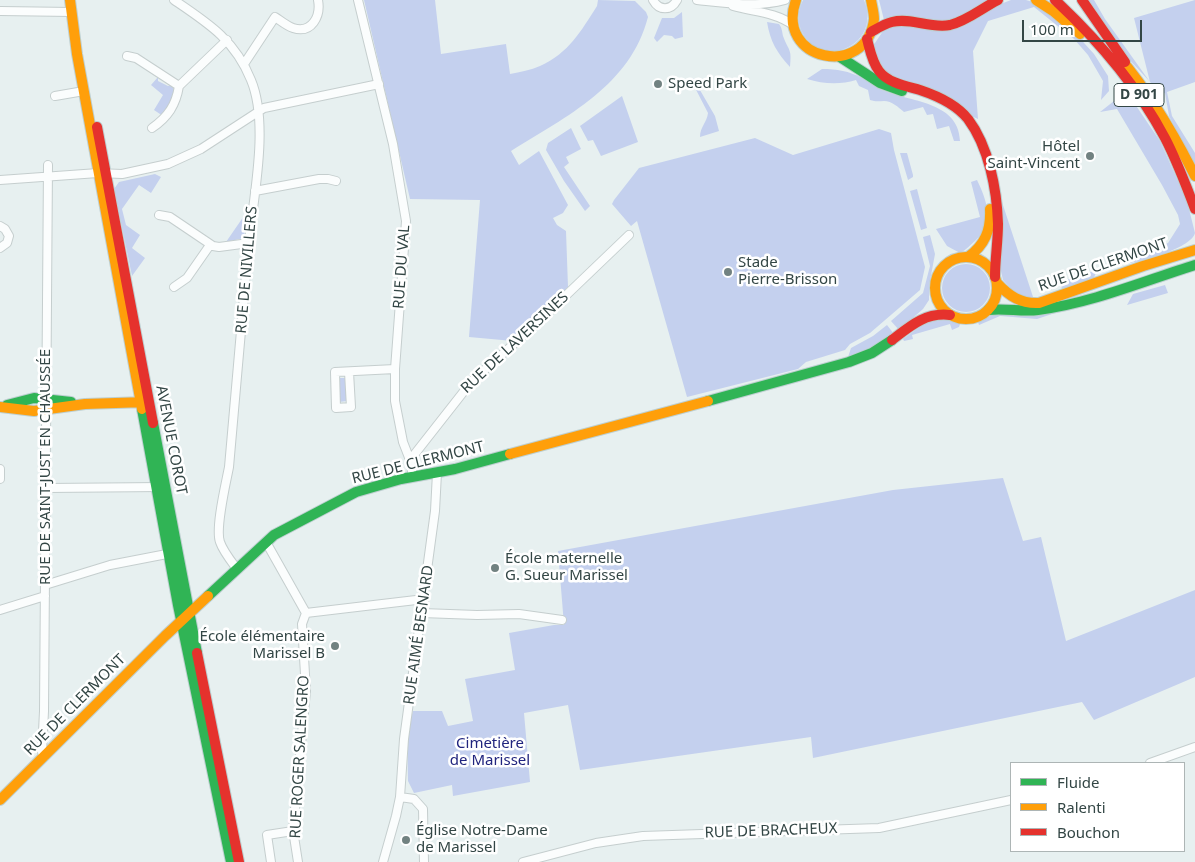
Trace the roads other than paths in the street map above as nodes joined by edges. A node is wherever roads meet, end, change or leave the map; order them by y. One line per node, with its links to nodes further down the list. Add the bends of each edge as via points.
1 (70, 0): 19 (main road, AVENUE COROT)
2 (174, 0): 24 (street, RUE DE NIVILLERS)
3 (318, 0): 27 (street, via 318,15 312,24 304,28 293,28 275,17)
4 (358, 0): 29 (street, RUE DU VAL)
5 (653, 0): 6 (street, via 664,9 672,7)
6 (677, 0)
7 (697, 0): 17 (street)
8 (785, 0): 17 (street)
9 (796, 0): 22 (main road)
10 (871, 0): 20 (main road)
11 (875, 0): 20 (main road)
12 (998, 0): 23 (main road, via 951,24 897,20 886,23)
13 (1036, 0): 35 (main road, via 1062,18 1101,56)
14 (1055, 0): 35 (main road, D 901, via 1118,66)
15 (1064, 0): 28 (main road, D 901)
16 (1082, 0): 28 (main road)
17 (724, 3): 22 (street, via 775,15)
18 (0, 11): 19 (street)
19 (72, 12): 21 (main road, AVENUE COROT)
20 (874, 13): 23 (main road)
21 (74, 24): 31 (main road, AVENUE COROT); 37 (main road, AVENUE COROT, via 82,52)
22 (793, 25): 26 (main road, via 800,40 812,52 825,57)
23 (869, 35): 26 (main road, via 853,52); 55 (main road, via 873,59 883,74 895,82 950,102 976,131 996,204)
24 (227, 40): 27 (street, RUE DE NIVILLERS); 30 (street)
25 (126, 56): 30 (street, via 136,58)
26 (840, 57): 53 (main road, via 884,86 942,105 968,128 988,190 991,215 985,241)
27 (244, 64): 33 (street, RUE DE NIVILLERS, via 255,90)
28 (1131, 70): 39 (main road, D 901, via 1163,116)
29 (379, 84): 33 (street); 61 (street, RUE DU VAL, via 393,144 406,226)
30 (179, 86): 34 (street, via 174,105)
31 (84, 91): 32 (street); 37 (main road, AVENUE COROT)
32 (55, 96)
33 (259, 111): 37 (street, via 201,149 168,164 117,175); 42 (street, RUE DE NIVILLERS)
34 (152, 128)
35 (1164, 137): 43 (main road, D 901)
36 (48, 165): 38 (street, RUE DE SAINT-JUST EN CHAUSSÉE)
37 (102, 174): 38 (street); 63 (main road, AVENUE COROT)
38 (48, 176): 40 (street); 64 (street, RUE DE SAINT-JUST EN CHAUSSÉE)
39 (1195, 176)
40 (0, 180)
41 (336, 181): 42 (street, via 319,178)
42 (255, 191): 48 (street, RUE DE NIVILLERS)
43 (1195, 209)
44 (160, 215): 49 (street, via 173,219)
45 (0, 226): 50 (street, via 9,236 7,243)
46 (629, 235): 66 (street, RUE DE LAVERSINES, via 472,381)
47 (1195, 242): 52 (main road)
48 (249, 243): 49 (street); 75 (street, RUE DE NIVILLERS, via 229,467 219,539)
49 (210, 245): 56 (street, via 186,278)
50 (0, 248)
51 (1195, 250): 52 (main road, RUE DE CLERMONT)
52 (1182, 254): 55 (main road, RUE DE CLERMONT, via 1039,303 1028,304 1016,299)
53 (968, 257): 55 (main road, via 985,263); 57 (main road, via 944,266 937,278)
54 (1195, 265): 58 (main road, RUE DE CLERMONT, via 1100,295 1041,309)
55 (996, 280): 58 (main road, via 995,300)
56 (174, 287)
57 (935, 293): 59 (main road, via 941,307); 60 (main road, RUE DE CLERMONT, via 929,310)
58 (988, 310): 59 (main road, via 970,319)
59 (950, 315): 60 (main road, RUE DE CLERMONT, via 929,316)
60 (908, 329): 68 (main road, RUE DE CLERMONT, via 873,352 848,363)
61 (394, 369): 62 (street); 66 (street, RUE DU VAL, via 395,407)
62 (349, 372): 62 (street, via 335,372 336,408 350,407)
63 (145, 402): 64 (main road); 71 (main road, AVENUE COROT)
64 (47, 404): 65 (main road, via 34,411); 72 (street, RUE DE SAINT-JUST EN CHAUSSÉE)
65 (0, 405)
66 (410, 460): 69 (street, RUE DU VAL)
67 (0, 469): 70 (street)
68 (438, 473): 69 (main road, RUE DE CLERMONT); 78 (street, RUE AIMÉ BESNARD)
69 (413, 477): 73 (main road, RUE DE CLERMONT, via 351,494 281,530)
70 (0, 479)
71 (161, 487): 72 (street); 74 (main road, AVENUE COROT)
72 (46, 488): 76 (street, RUE DE SAINT-JUST EN CHAUSSÉE)
73 (266, 542): 75 (main road, RUE DE CLERMONT); 81 (street)
74 (173, 552): 76 (street, via 110,565); 82 (main road, AVENUE COROT)
75 (237, 569): 82 (main road, RUE DE CLERMONT)
76 (45, 584): 77 (street, RUE DE SAINT-JUST EN CHAUSSÉE)
77 (45, 596): 79 (street); 85 (street, RUE DE SAINT-JUST EN CHAUSSÉE)
78 (424, 601): 80 (street, RUE AIMÉ BESNARD); 81 (street)
79 (0, 610)
80 (422, 613): 83 (street, via 519,614); 87 (street, RUE AIMÉ BESNARD)
81 (306, 614): 90 (street, RUE ROGER SALENGRO, via 302,624 306,691)
82 (185, 618): 85 (main road, RUE DE CLERMONT); 92 (main road, AVENUE COROT); 93 (main road, AVENUE COROT)
83 (562, 620)
84 (1195, 747): 86 (street)
85 (44, 757): 88 (main road, RUE DE CLERMONT)
86 (1153, 762)
87 (400, 797): 96 (street, RUE AIMÉ BESNARD); 97 (street, via 419,803 424,812)
88 (0, 800)
89 (1010, 800): 91 (street, RUE DE BRACHEUX, via 879,828 651,835 596,843)
90 (293, 831): 94 (street, via 267,835); 95 (street, RUE ROGER SALENGRO)
91 (527, 861)
92 (231, 862)
93 (239, 862)
94 (271, 862)
95 (298, 862)
96 (383, 862)
97 (424, 862)

